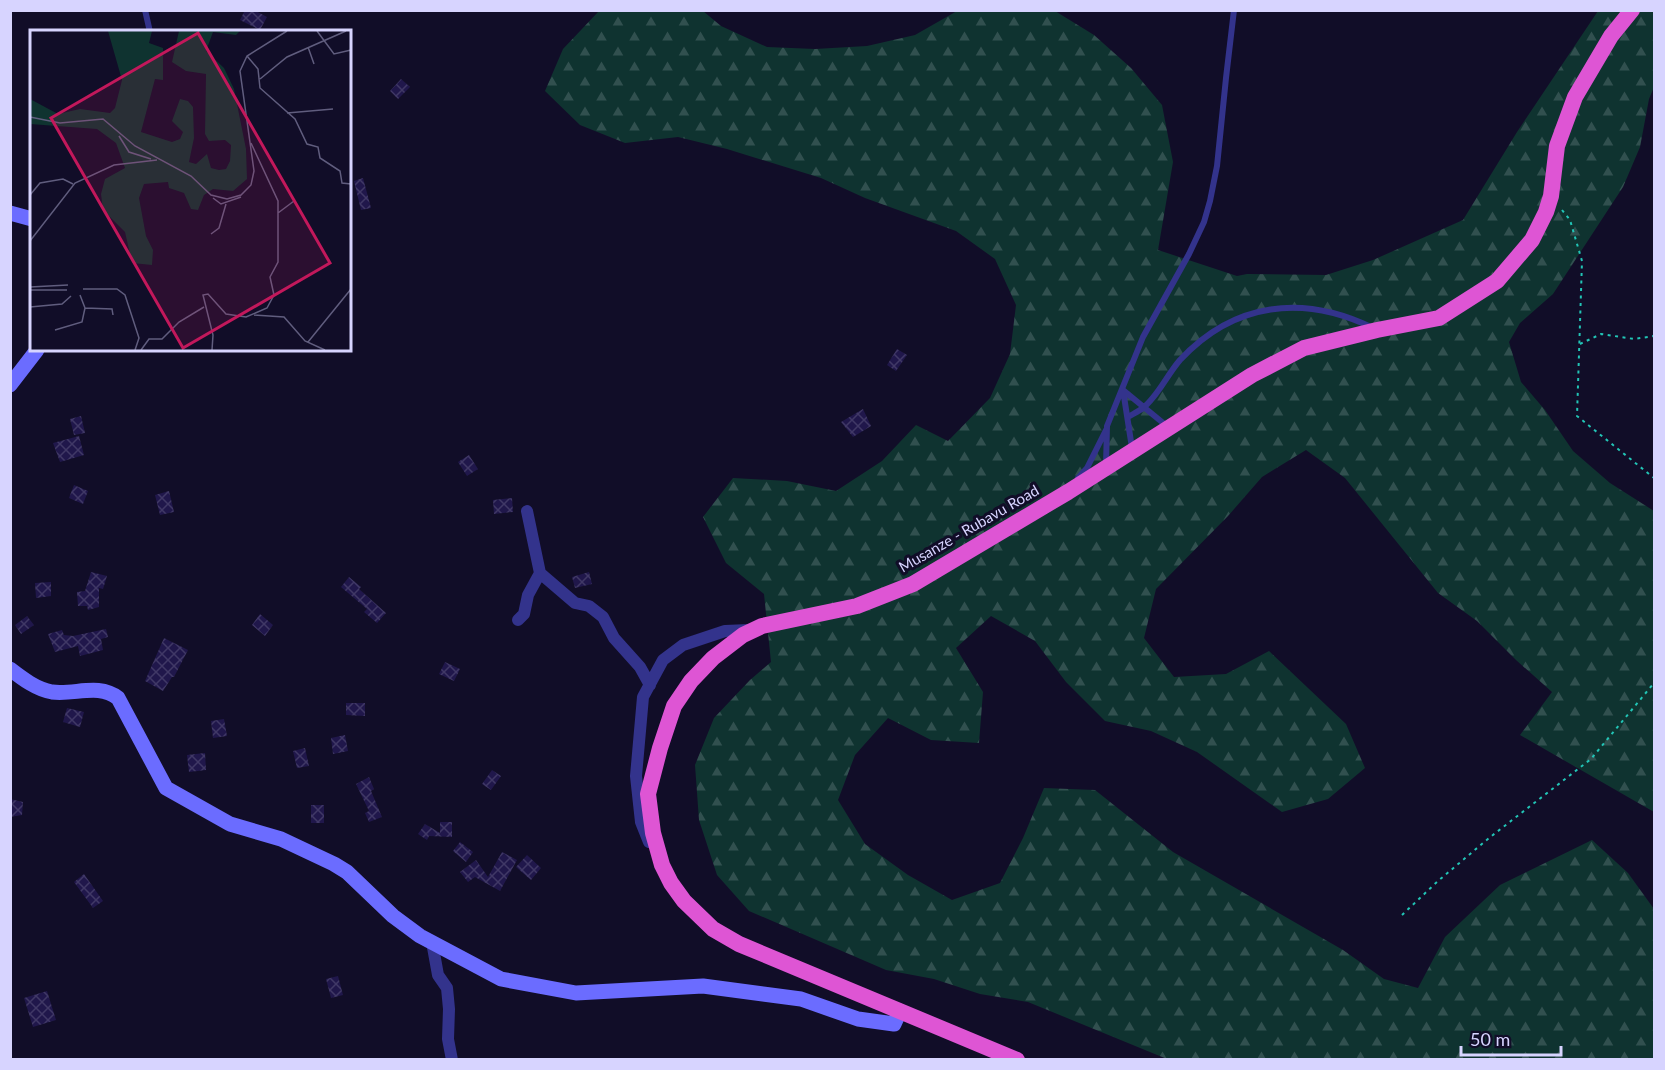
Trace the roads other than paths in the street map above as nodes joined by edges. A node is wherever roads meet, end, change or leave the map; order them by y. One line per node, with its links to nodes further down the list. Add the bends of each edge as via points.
1 (145, 10): 4 (lane)
2 (1234, 10): 10 (lane, via 1217,166 1204,222 1143,337)
3 (1632, 10): 7 (highway, Musanze - Rubavu Road, via 1611,36 1575,97 1557,146 1551,196 1532,240 1497,281 1438,318)
4 (150, 30)
5 (10, 213): 6 (main road)
6 (30, 218)
7 (1377, 330): 11 (lane, via 1323,310 1263,309 1236,319 1206,338 1180,360); 14 (highway, Musanze - Rubavu Road, via 1304,348 1251,375)
8 (35, 351): 9 (main road)
9 (10, 385)
10 (1122, 389): 11 (lane); 12 (lane); 13 (lane)
11 (1145, 407): 12 (lane); 14 (lane)
12 (1128, 417): 15 (lane)
13 (1107, 426): 16 (lane); 17 (lane, via 1087,468)
14 (1168, 427): 15 (highway, Musanze - Rubavu Road)
15 (1132, 450): 16 (highway, Musanze - Rubavu Road)
16 (1105, 468): 17 (highway, Musanze - Rubavu Road)
17 (1068, 492): 21 (highway, Musanze - Rubavu Road, via 913,584 856,606)
18 (527, 511): 19 (street)
19 (540, 573): 20 (street); 23 (street, via 575,603 589,606 603,617)
20 (518, 620)
21 (753, 630): 23 (street, via 725,631 683,645 663,660); 24 (highway, Musanze - Rubavu Road, via 713,658 691,681 674,706 666,728 648,794 652,833)
22 (10, 669): 25 (main road, via 39,688 54,692 112,693 166,788 230,824 281,839 334,864 404,925)
23 (650, 685): 24 (street, via 644,697 636,776 641,822)
24 (671, 883): 26 (highway, Musanze - Rubavu Road, via 713,929 739,944)
25 (432, 942): 26 (main road, via 501,978 576,993 703,986 801,999 858,1019 894,1024); 27 (street, via 438,975 447,988)
26 (900, 1011): 28 (highway, Musanze - Rubavu Road)
27 (452, 1059)
28 (1017, 1059)

